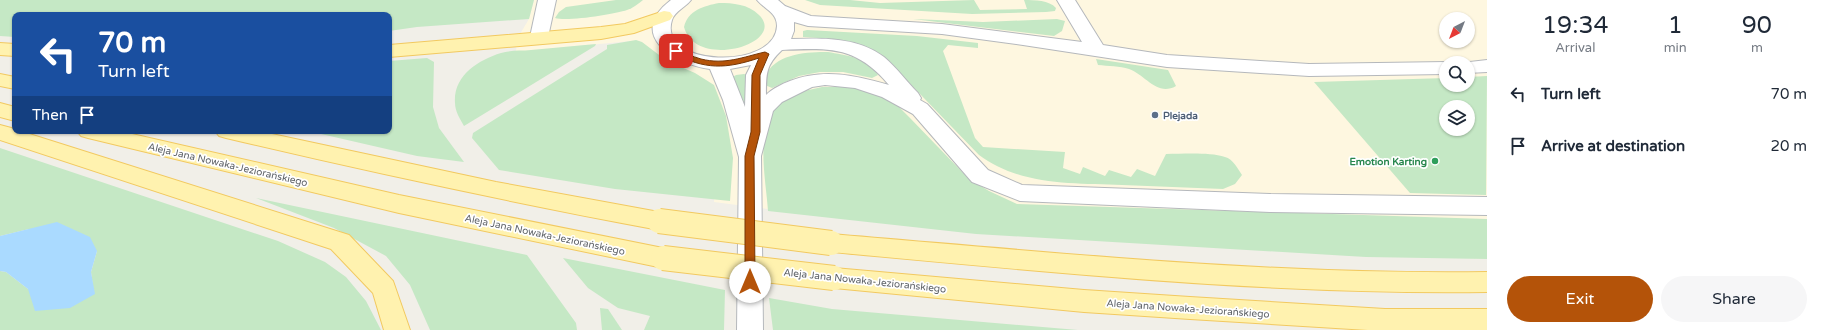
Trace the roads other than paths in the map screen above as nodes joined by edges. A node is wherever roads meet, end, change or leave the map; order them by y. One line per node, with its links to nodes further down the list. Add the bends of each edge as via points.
1 (547, 0): 6 (street)
2 (682, 0): 5 (street)
3 (1066, 0): 10 (street)
4 (773, 5): 9 (street, via 785,18 786,27 784,36); 10 (street, via 808,21 942,29)
5 (664, 16): 6 (main road, via 628,29); 12 (street, via 661,25 667,43 688,58)
6 (538, 37): 11 (main road)
7 (0, 49): 8 (main road)
8 (12, 50)
9 (771, 50): 12 (street, via 735,63); 18 (street, via 818,45 857,51 871,57 885,69); 22 (street, via 756,75)
10 (1096, 50): 15 (street, via 1167,61 1309,70)
11 (392, 52)
12 (718, 64): 25 (street, via 733,100)
13 (1487, 66): 14 (street)
14 (1475, 67)
15 (1439, 68)
16 (0, 80): 17 (main road)
17 (12, 82)
18 (920, 108): 22 (street, via 889,92 863,83 814,81 791,88 775,97 764,108); 26 (street, via 980,176 1020,193 1270,203)
19 (0, 110): 20 (main road)
20 (12, 113)
21 (0, 132): 29 (main road, via 340,242 384,288)
22 (756, 132): 25 (street)
23 (101, 134): 28 (main road, Aleja Jana Nowaka-Jeziorańskiego, bridge, via 400,204 663,258 834,278 1084,301 1385,320)
24 (239, 134): 27 (main road, bridge, via 547,202 659,221 831,243 1173,273 1416,283)
25 (750, 156): 30 (street)
26 (1487, 206)
27 (1487, 282)
28 (1487, 320)
29 (397, 330)
30 (750, 330)

